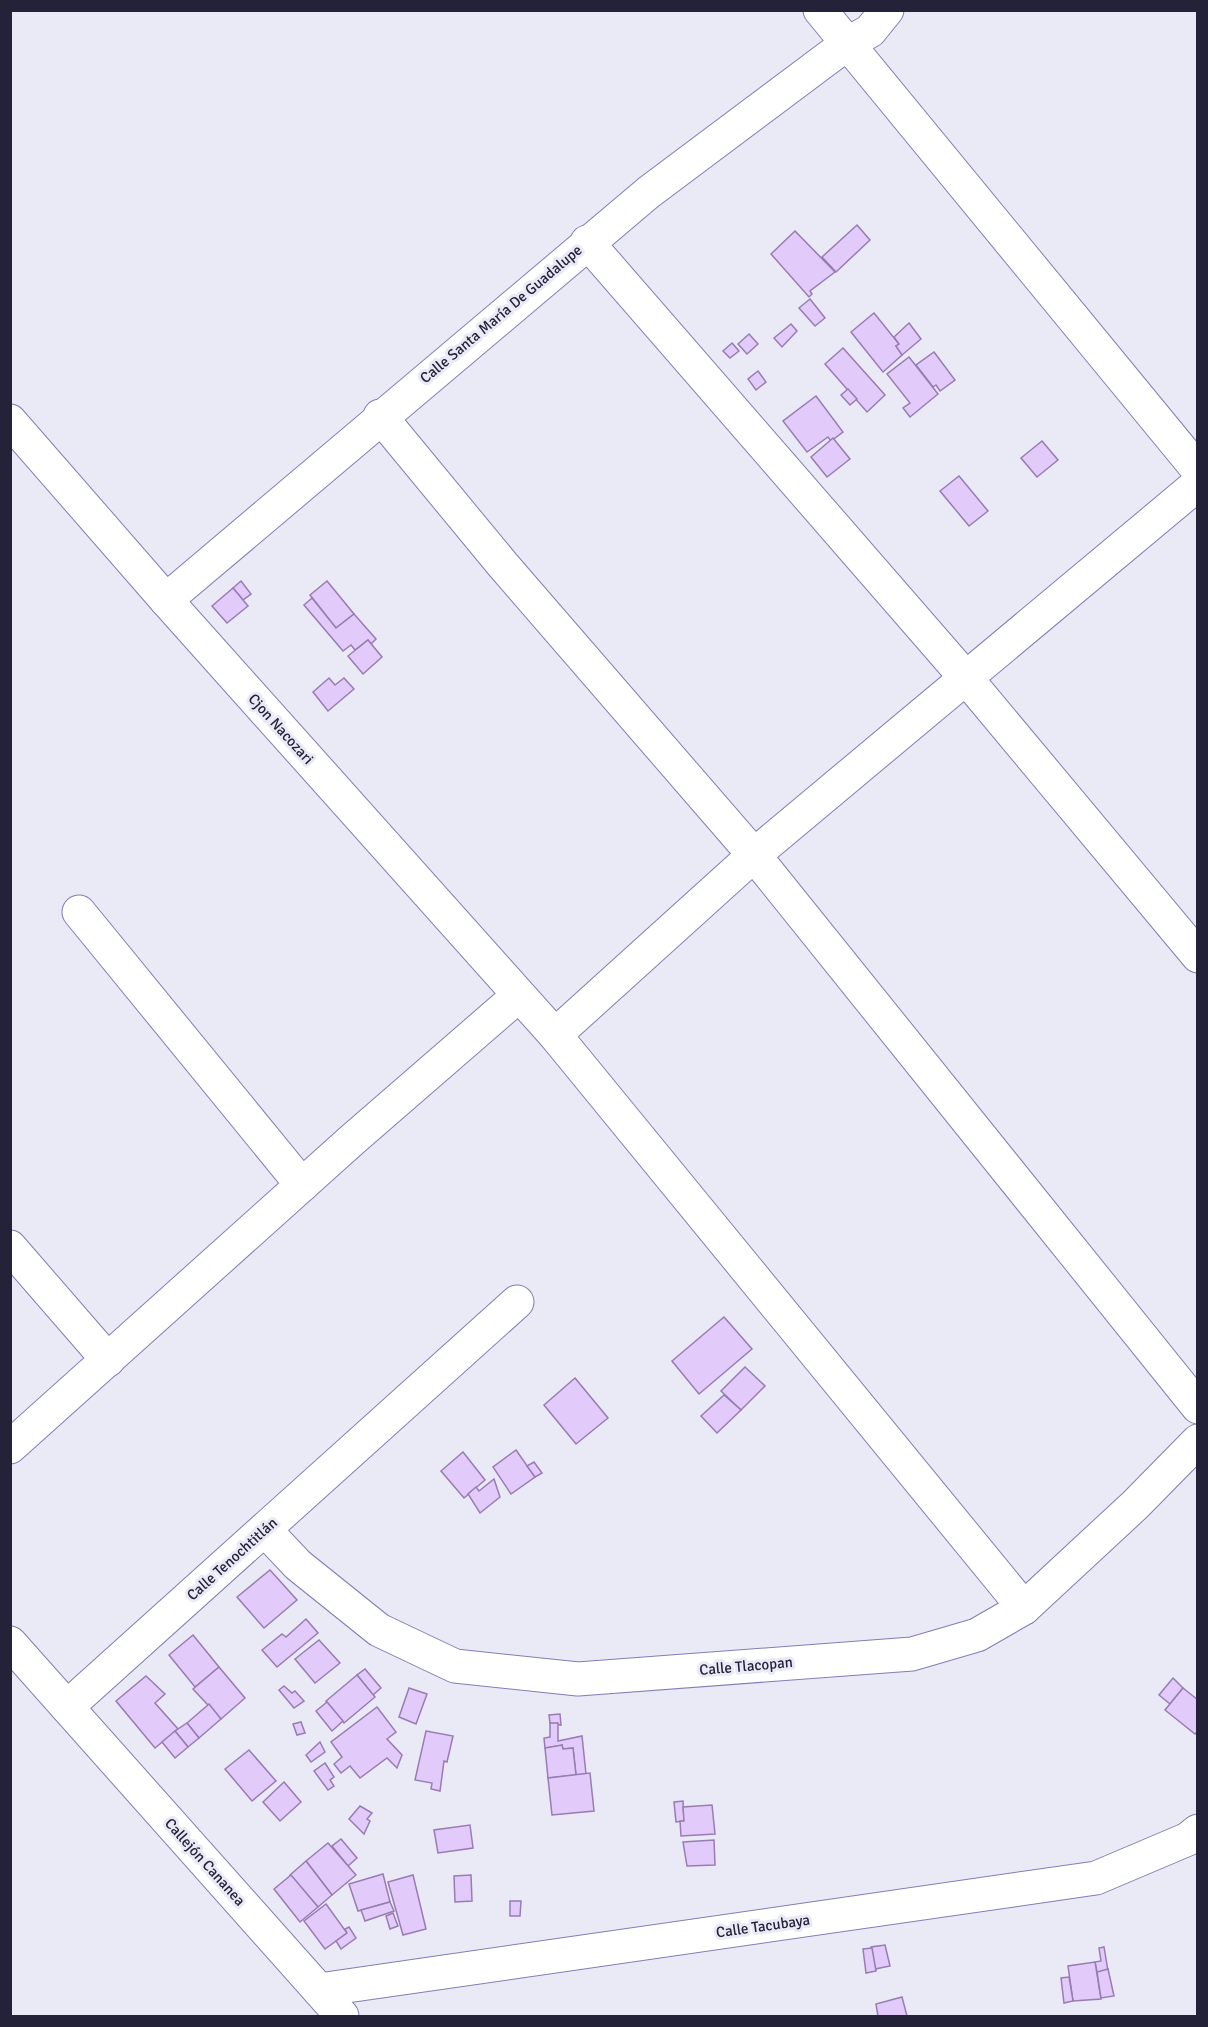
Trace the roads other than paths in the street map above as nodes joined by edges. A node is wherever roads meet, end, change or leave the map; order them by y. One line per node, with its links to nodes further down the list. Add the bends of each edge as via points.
1 (820, 10): 3 (street)
2 (887, 10): 3 (street, Calle Santa María De Guadalupe, via 870,31)
3 (848, 43): 4 (street, Calle Santa María De Guadalupe); 7 (street)
4 (587, 242): 5 (street, Calle Santa María De Guadalupe); 10 (street)
5 (380, 416): 9 (street, Calle Santa María De Guadalupe); 11 (street, via 495,556)
6 (10, 421): 9 (street, Cjon Nacozari)
7 (1197, 470)
8 (1197, 484): 10 (street)
9 (166, 600): 14 (street, Cjon Nacozari)
10 (966, 678): 11 (street); 13 (street)
11 (754, 855): 15 (street); 20 (street)
12 (79, 912): 16 (street)
13 (1197, 956)
14 (518, 996): 15 (street, Cjon Nacozari); 16 (street)
15 (555, 1035): 24 (street, Cjon Nacozari)
16 (302, 1185): 19 (street)
17 (10, 1247): 19 (street)
18 (517, 1302): 23 (street, Calle Tenochtitlán)
19 (108, 1360): 22 (street)
20 (1197, 1407)
21 (1197, 1441): 24 (street, Calle Tlacopan)
22 (10, 1447)
23 (265, 1530): 24 (street, Calle Tlacopan, via 298,1565 379,1630 455,1665 578,1679 912,1654 977,1635); 26 (street, Calle Tenochtitlán)
24 (1024, 1608)
25 (14, 1653): 26 (street, Callejón Cananea)
26 (67, 1707): 28 (street, Callejón Cananea)
27 (1197, 1831): 28 (street, Calle Tacubaya, via 1188,1839 1096,1878)
28 (319, 1990): 29 (street, Callejón Cananea)
29 (342, 2016)

